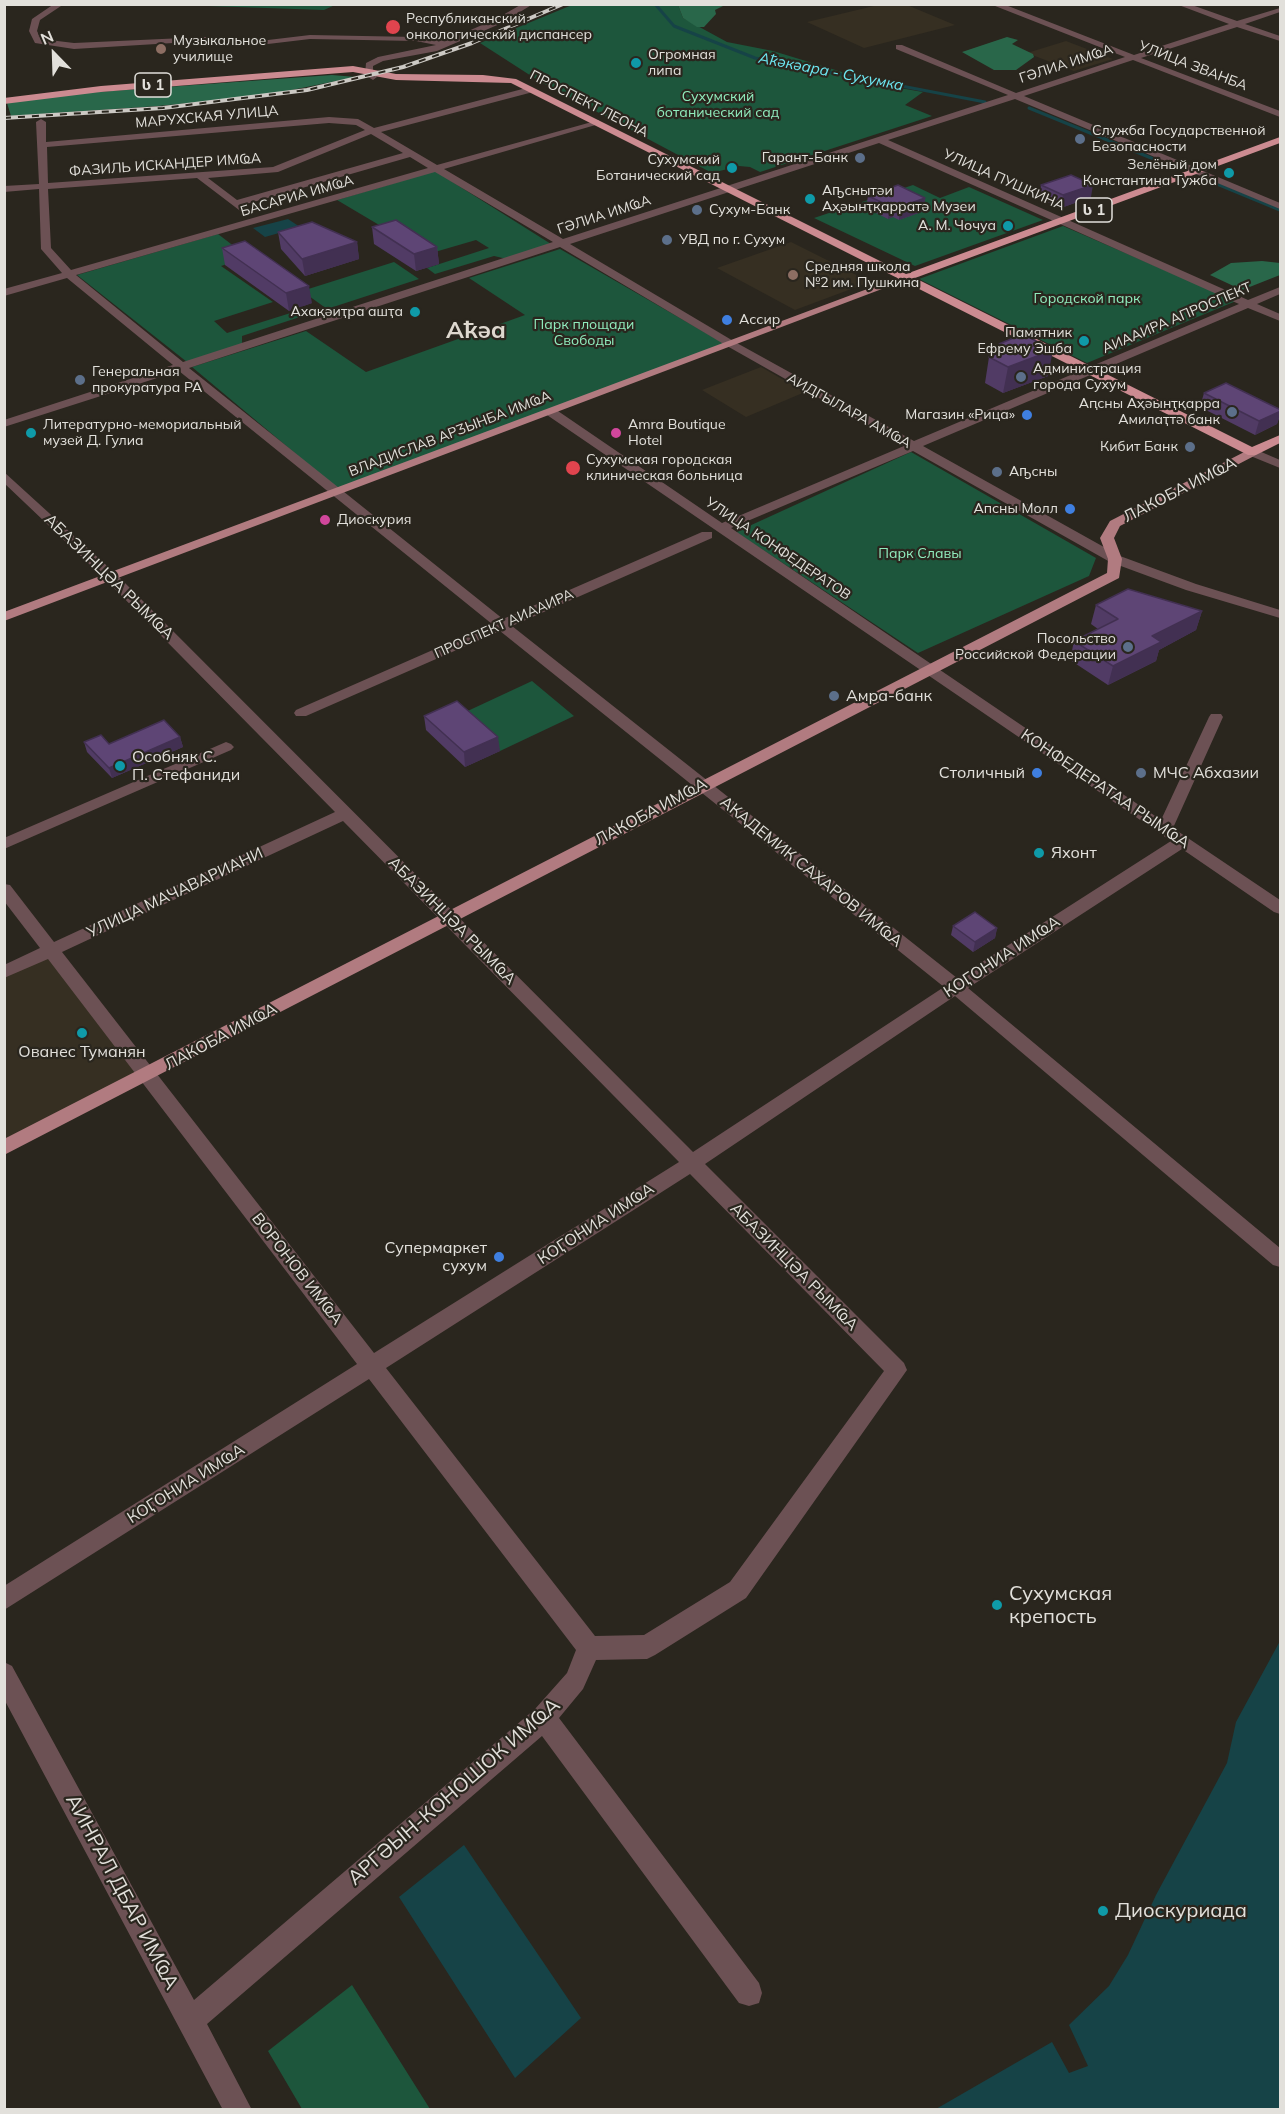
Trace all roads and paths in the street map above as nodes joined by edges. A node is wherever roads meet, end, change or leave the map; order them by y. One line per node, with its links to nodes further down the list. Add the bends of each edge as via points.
1 (60, 4): 8 (street, via 36,19 33,31 38,41 74,46 206,39 268,42 310,37)
2 (529, 4): 8 (street)
3 (994, 4): 10 (street, УЛИЦА ЗВАНБА)
4 (1180, 4): 6 (street)
5 (1281, 10): 6 (street, ГӘЛИА ИМҨА)
6 (1237, 24): 7 (street); 10 (street, ГӘЛИА ИМҨА)
7 (1281, 39)
8 (445, 44): 11 (street, via 394,55)
9 (899, 47): 14 (street)
10 (1134, 58): 14 (street, ГӘЛИА ИМҨА); 16 (street, УЛИЦА ЗВАНБА)
11 (370, 71): 12 (highway, ს 1); 12 (highway, ს 1); 13 (highway, ПРОСПЕКТ ЛЕОНА / ს 1, via 396,81 500,79)
12 (303, 74): 15 (highway, ს 1, via 67,92)
13 (530, 90): 18 (highway, ПРОСПЕКТ ЛЕОНА / ს 1); 19 (street, ФАЗИЛЬ ИСКАНДЕР ИМҨА)
14 (1014, 97): 20 (street, ГӘЛИА ИМҨА); 25 (street)
15 (4, 101)
16 (1281, 114)
17 (41, 122): 22 (street, АКАДЕМИК САХАРОВ ИМҨА)
18 (596, 122): 24 (street, БАСАРИА ИМҨА); 29 (highway, ПРОСПЕКТ ЛЕОНА / ს 1)
19 (372, 130): 22 (street, МАРУХСКАЯ УЛИЦА, via 358,122 329,120); 23 (street, МАРУХСКАЯ УЛИЦА); 26 (street, ФАЗИЛЬ ИСКАНДЕР ИМҨА, via 275,170)
20 (880, 140): 29 (street, ГӘЛИА ИМҨА); 33 (street, УЛИЦА ПУШКИНА)
21 (1281, 140): 25 (highway, ს 1)
22 (42, 145): 27 (street, АКАДЕМИК САХАРОВ ИМҨА)
23 (410, 154): 24 (street, АИДГЫЛАРА АМҨА); 30 (street)
24 (436, 170): 32 (street, БАСАРИА ИМҨА); 34 (street, АИДГЫЛАРА АМҨА)
25 (1197, 171): 31 (street); 33 (highway, ს 1)
26 (200, 177): 27 (street, ФАЗИЛЬ ИСКАНДЕР ИМҨА); 30 (street)
27 (44, 186): 28 (street, ФАЗИЛЬ ИСКАНДЕР ИМҨА); 35 (street, АКАДЕМИК САХАРОВ ИМҨА, via 46,249)
28 (4, 189)
29 (727, 190): 34 (street, ГӘЛИА ИМҨА); 36 (highway, ПРОСПЕКТ ЛЕОНА / ს 1)
30 (235, 204): 32 (street)
31 (1281, 206)
32 (258, 221): 35 (street, БАСАРИА ИМҨА)
33 (1063, 221): 36 (highway, ს 1); 39 (street, УЛИЦА ПУШКИНА)
34 (561, 245): 41 (street, АИДГЫЛАРА АМҨА); 42 (street, ГӘЛИА ИМҨА)
35 (69, 275): 38 (street, БАСАРИА ИМҨА); 42 (street, АКАДЕМИК САХАРОВ ИМҨА)
36 (906, 278): 41 (main road, ВЛАДИСЛАВ АРӠЫНБА ИМҨА); 43 (highway, ს 1)
37 (1281, 290): 39 (street, АИААИРА АПРОСПЕКТ)
38 (4, 293)
39 (1247, 304): 40 (street, УЛИЦА ПУШКИНА); 43 (street, АИААИРА АПРОСПЕКТ)
40 (1281, 318)
41 (731, 344): 44 (main road, ВЛАДИСЛАВ АРӠЫНБА ИМҨА); 47 (street, АИДГЫЛАРА АМҨА)
42 (182, 367): 45 (street, ГӘЛИА ИМҨА); 51 (street, АКАДЕМИК САХАРОВ ИМҨА)
43 (1089, 371): 47 (street, АИААИРА АПРОСПЕКТ); 48 (highway, ს 1)
44 (550, 412): 51 (main road, ВЛАДИСЛАВ АРӠЫНБА ИМҨА); 52 (street, УЛИЦА КОНФЕДЕРАТОВ)
45 (4, 424)
46 (1281, 439): 48 (highway)
47 (913, 446): 52 (street, АИААИРА АПРОСПЕКТ); 54 (street, АИДГЫЛАРА АМҨА)
48 (1252, 452): 49 (street); 54 (main road, ЛАКОБА ИМҨА, via 1115,524 1107,538)
49 (1281, 464)
50 (4, 476): 55 (street, АБАЗИНЦӘА РЫМҨА)
51 (336, 493): 55 (main road, ВЛАДИСЛАВ АРӠЫНБА ИМҨА); 58 (street, АКАДЕМИК САХАРОВ ИМҨА)
52 (721, 528): 59 (street, УЛИЦА КОНФЕДЕРАТОВ)
53 (707, 535): 58 (street, ПРОСПЕКТ АИААИРА)
54 (1115, 560): 56 (street, АИДГЫЛАРА АМҨА); 59 (main road, ЛАКОБА ИМҨА, via 1114,575)
55 (111, 577): 57 (main road, ВЛАДИСЛАВ АРӠЫНБА ИМҨА); 64 (street, АБАЗИНЦӘА РЫМҨА)
56 (1281, 614)
57 (4, 617)
58 (502, 625): 60 (street, ПРОСПЕКТ АИААИРА); 63 (street, АКАДЕМИК САХАРОВ ИМҨА)
59 (930, 670): 63 (main road, ЛАКОБА ИМҨА); 65 (street, КОНФЕДЕРАТАА РЫМҨА)
60 (301, 713)
61 (1216, 717): 65 (street)
62 (226, 747): 67 (street)
63 (703, 785): 70 (main road, ЛАКОБА ИМҨА); 73 (street, АКАДЕМИК САХАРОВ ИМҨА)
64 (345, 814): 70 (street, АБАЗИНЦӘА РЫМҨА); 71 (street, УЛИЦА МАЧАВАРИАНИ)
65 (1165, 829): 66 (street, КОНФЕДЕРАТАА РЫМҨА)
66 (1182, 841): 69 (street, КОНФЕДЕРАТАА РЫМҨА); 73 (street, КОӶОНИА ИМҨА)
67 (4, 844)
68 (4, 889): 71 (street, ВОРОНОВ ИМҨА)
69 (1281, 908)
70 (449, 918): 74 (main road, ЛАКОБА ИМҨА); 76 (street, АБАЗИНЦӘА РЫМҨА)
71 (52, 950): 72 (street, УЛИЦА МАЧАВАРИАНИ); 74 (street, ВОРОНОВ ИМҨА)
72 (4, 972)
73 (956, 987): 76 (street, КОӶОНИА ИМҨА); 77 (street, АКАДЕМИК САХАРОВ ИМҨА)
74 (148, 1076): 75 (main road, ЛАКОБА ИМҨА); 78 (street, ВОРОНОВ ИМҨА)
75 (4, 1148)
76 (692, 1163): 78 (street, КОӶОНИА ИМҨА); 80 (street, АБАЗИНЦӘА РЫМҨА, via 897,1370 738,1590 647,1647)
77 (1281, 1259)
78 (372, 1367): 79 (street, КОӶОНИА ИМҨА); 80 (street, ВОРОНОВ ИМҨА)
79 (4, 1599)
80 (589, 1648): 82 (street, АРГӘЫН-КОНОШОК ИМҨА, via 575,1682)
81 (4, 1674): 84 (street, АИНРАЛ ДБАР ИМҨА)
82 (544, 1718): 83 (street); 84 (street, АРГӘЫН-КОНОШОК ИМҨА)
83 (749, 1993)
84 (191, 2020): 85 (street, АИНРАЛ ДБАР ИМҨА)
85 (238, 2109)

